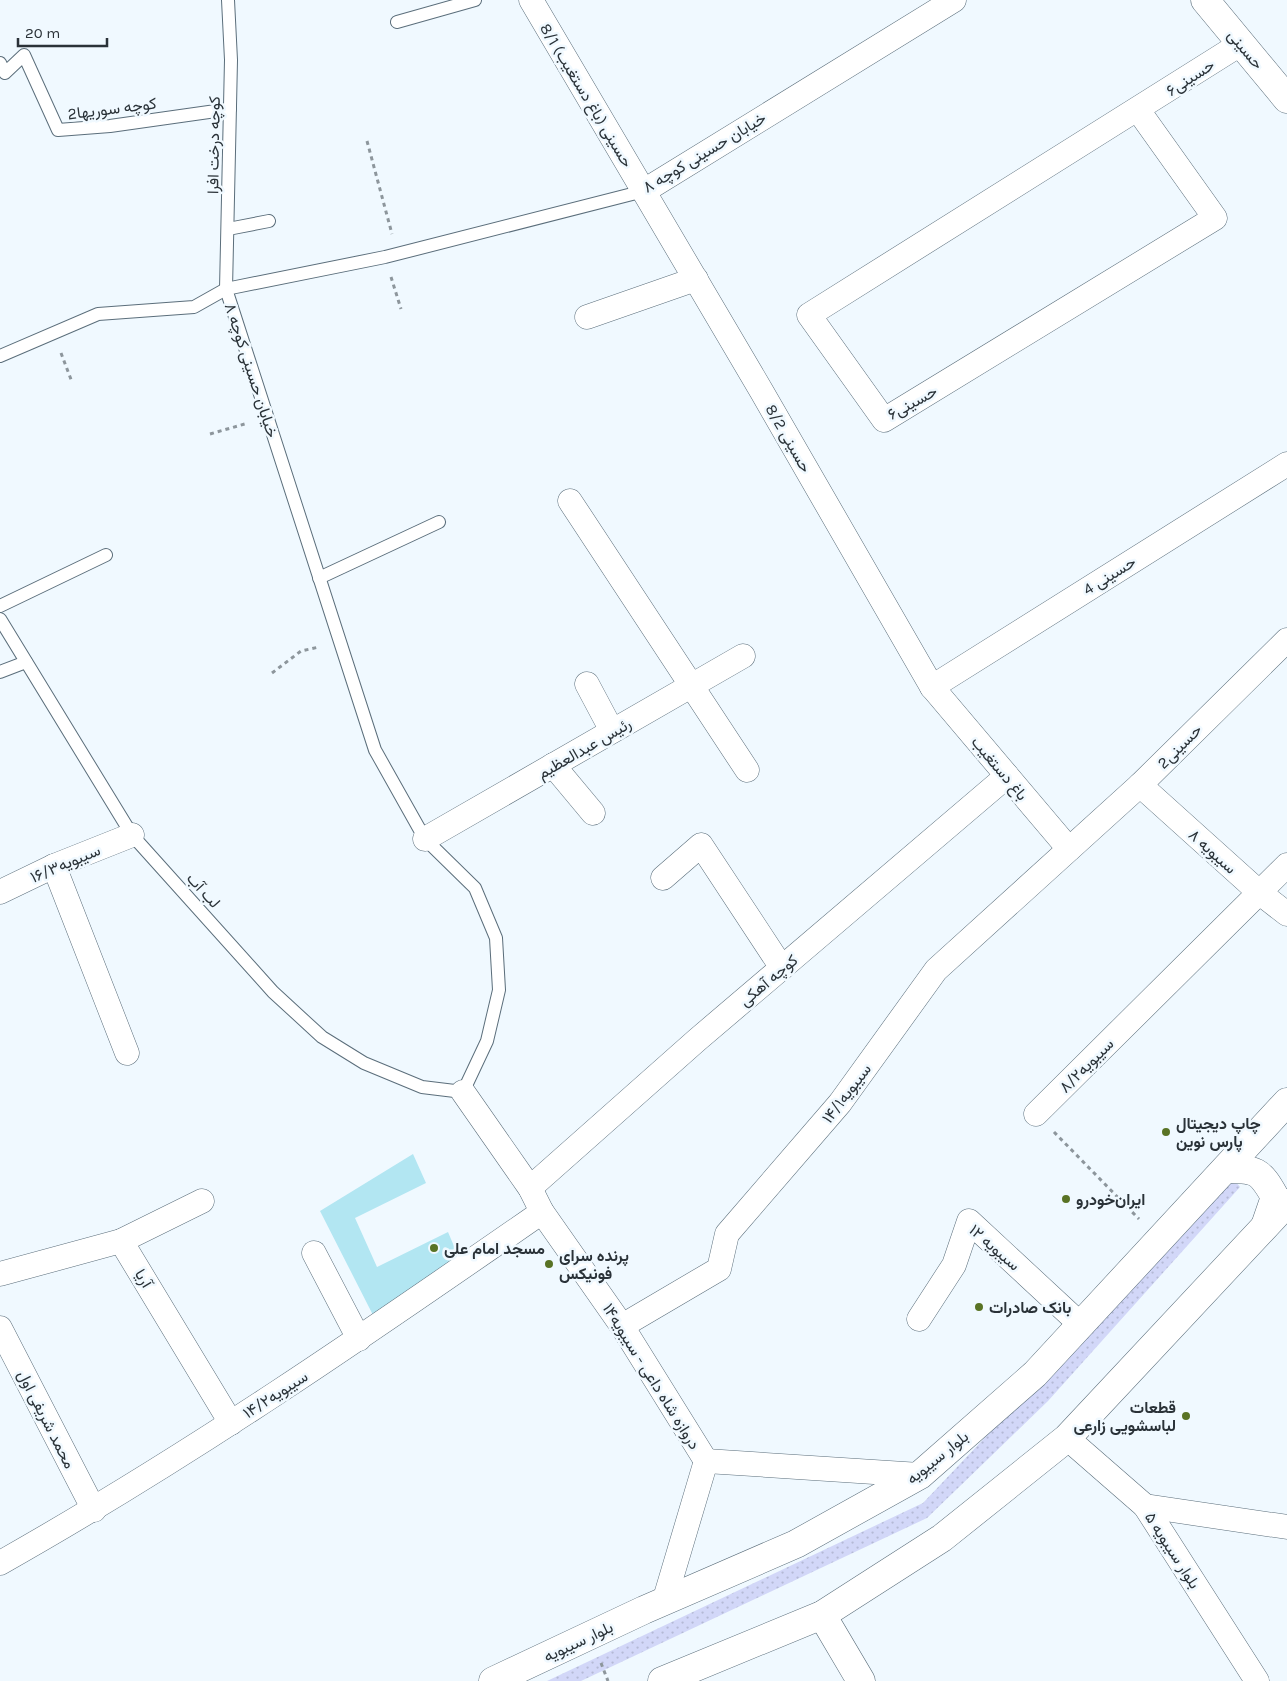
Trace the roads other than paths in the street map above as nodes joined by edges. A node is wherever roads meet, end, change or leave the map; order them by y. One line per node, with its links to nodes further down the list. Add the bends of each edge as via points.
1 (228, 0): 10 (lane, کوچه درخت افرا)
2 (475, 0): 6 (lane)
3 (531, 0): 12 (street, 8/1 حسینی (باغ دستغیب))
4 (954, 0): 12 (street, خیابان حسینی کوچه ۸)
5 (1204, 0): 7 (main road, حسینی)
6 (397, 22)
7 (1242, 43): 9 (main road, حسینی); 11 (street, حسینی۶)
8 (2, 71): 10 (lane, کوچه سوریها2, via 24,55 58,130 110,126)
9 (1287, 100)
10 (230, 108): 14 (lane, کوچه درخت افرا)
11 (1138, 110): 11 (street, حسینی۶, via 809,315 884,420 1215,218)
12 (644, 190): 15 (street, 8/2 حسینی); 16 (lane, خیابان حسینی کوچه ۸, via 385,257)
13 (269, 221): 14 (lane)
14 (228, 229): 16 (lane, کوچه درخت افرا)
15 (696, 279): 17 (street); 32 (street, 8/2 حسینی)
16 (226, 290): 18 (lane, via 194,307 98,314); 23 (lane, خیابان حسینی کوچه ۸)
17 (587, 317)
18 (0, 356)
19 (1287, 464): 32 (street, حسینی 4)
20 (570, 501): 31 (street)
21 (439, 522): 23 (lane)
22 (106, 555): 24 (lane)
23 (319, 578): 40 (lane, خیابان حسینی کوچه ۸, via 375,750)
24 (0, 606)
25 (0, 619): 28 (lane, لب آب)
26 (1287, 640): 37 (street, حسینی2)
27 (743, 656): 31 (street, رئیس عبدالعظیم)
28 (26, 662): 29 (lane); 39 (lane, لب آب)
29 (0, 672)
30 (587, 684): 33 (street)
31 (692, 686): 33 (street, رئیس عبدالعظیم); 35 (street)
32 (932, 687): 36 (street, باغ دستغیب)
33 (612, 731): 34 (street, رئیس عبدالعظیم)
34 (553, 765): 38 (street); 40 (street, رئیس عبدالعظیم)
35 (747, 770)
36 (1007, 776): 41 (street, باغ دستغیب); 48 (street, کوچه آهکی)
37 (1140, 785): 41 (street, حسینی2); 46 (street, سیبویه ۸)
38 (593, 813)
39 (132, 835): 43 (street, سیبویه۱۶/۳); 50 (lane, لب آب, via 273,992 322,1038 364,1063 414,1083)
40 (425, 839): 50 (lane, خیابان حسینی کوچه ۸, via 474,888 496,938 499,990 487,1041)
41 (1069, 849): 64 (street, سیبویه۱۴/۱, via 936,970 840,1103 727,1234 719,1269)
42 (1287, 865): 46 (street, سیبویه۸/۲)
43 (54, 866): 45 (street, سیبویه۱۶/۳); 49 (street)
44 (663, 878): 48 (street, via 701,845)
45 (0, 892)
46 (1260, 893): 47 (street, سیبویه ۸); 52 (street, سیبویه۸/۲)
47 (1287, 914)
48 (782, 968): 54 (street, کوچه آهکی)
49 (127, 1053)
50 (463, 1092): 54 (street, دروازه شاه داعی - سیبویه۱۴)
51 (1287, 1102): 53 (main road, بلوار سیبویه)
52 (1036, 1114)
53 (1226, 1169): 58 (main road, via 1249,1169 1264,1178 1275,1197); 63 (main road, بلوار سیبویه)
54 (530, 1188): 57 (street, دروازه شاه داعی - سیبویه۱۴)
55 (202, 1201): 59 (street)
56 (1287, 1203): 58 (main road)
57 (542, 1212): 64 (street, دروازه شاه داعی - سیبویه۱۴); 66 (street, سیبویه۱۴/۲)
58 (1265, 1226): 68 (main road)
59 (121, 1241): 61 (street); 67 (street, آریا)
60 (314, 1253): 66 (street)
61 (0, 1274)
62 (919, 1319): 63 (street, سیبویه ۱۲, via 954,1265 969,1221)
63 (1080, 1324): 70 (main road, بلوار سیبویه, via 1034,1374)
64 (622, 1326): 69 (street, دروازه شاه داعی - سیبویه۱۴)
65 (0, 1328): 72 (street, محمد شریفی اول)
66 (359, 1339): 67 (street, سیبویه۱۴/۲)
67 (231, 1423): 72 (street, سیبویه۱۴/۲)
68 (1067, 1438): 71 (street, بلوار سیبویه ۵); 76 (main road, via 942,1538)
69 (706, 1461): 70 (street); 75 (street)
70 (920, 1475): 75 (main road, بلوار سیبویه, via 796,1544)
71 (1145, 1506): 73 (street); 80 (street, بلوار سیبویه ۵)
72 (94, 1510): 74 (street, سیبویه۱۴/۲)
73 (1287, 1528)
74 (0, 1563)
75 (664, 1602): 77 (main road, بلوار سیبویه)
76 (822, 1615): 78 (main road); 79 (main road)
77 (493, 1681)
78 (662, 1681)
79 (861, 1681)
80 (1257, 1681)

